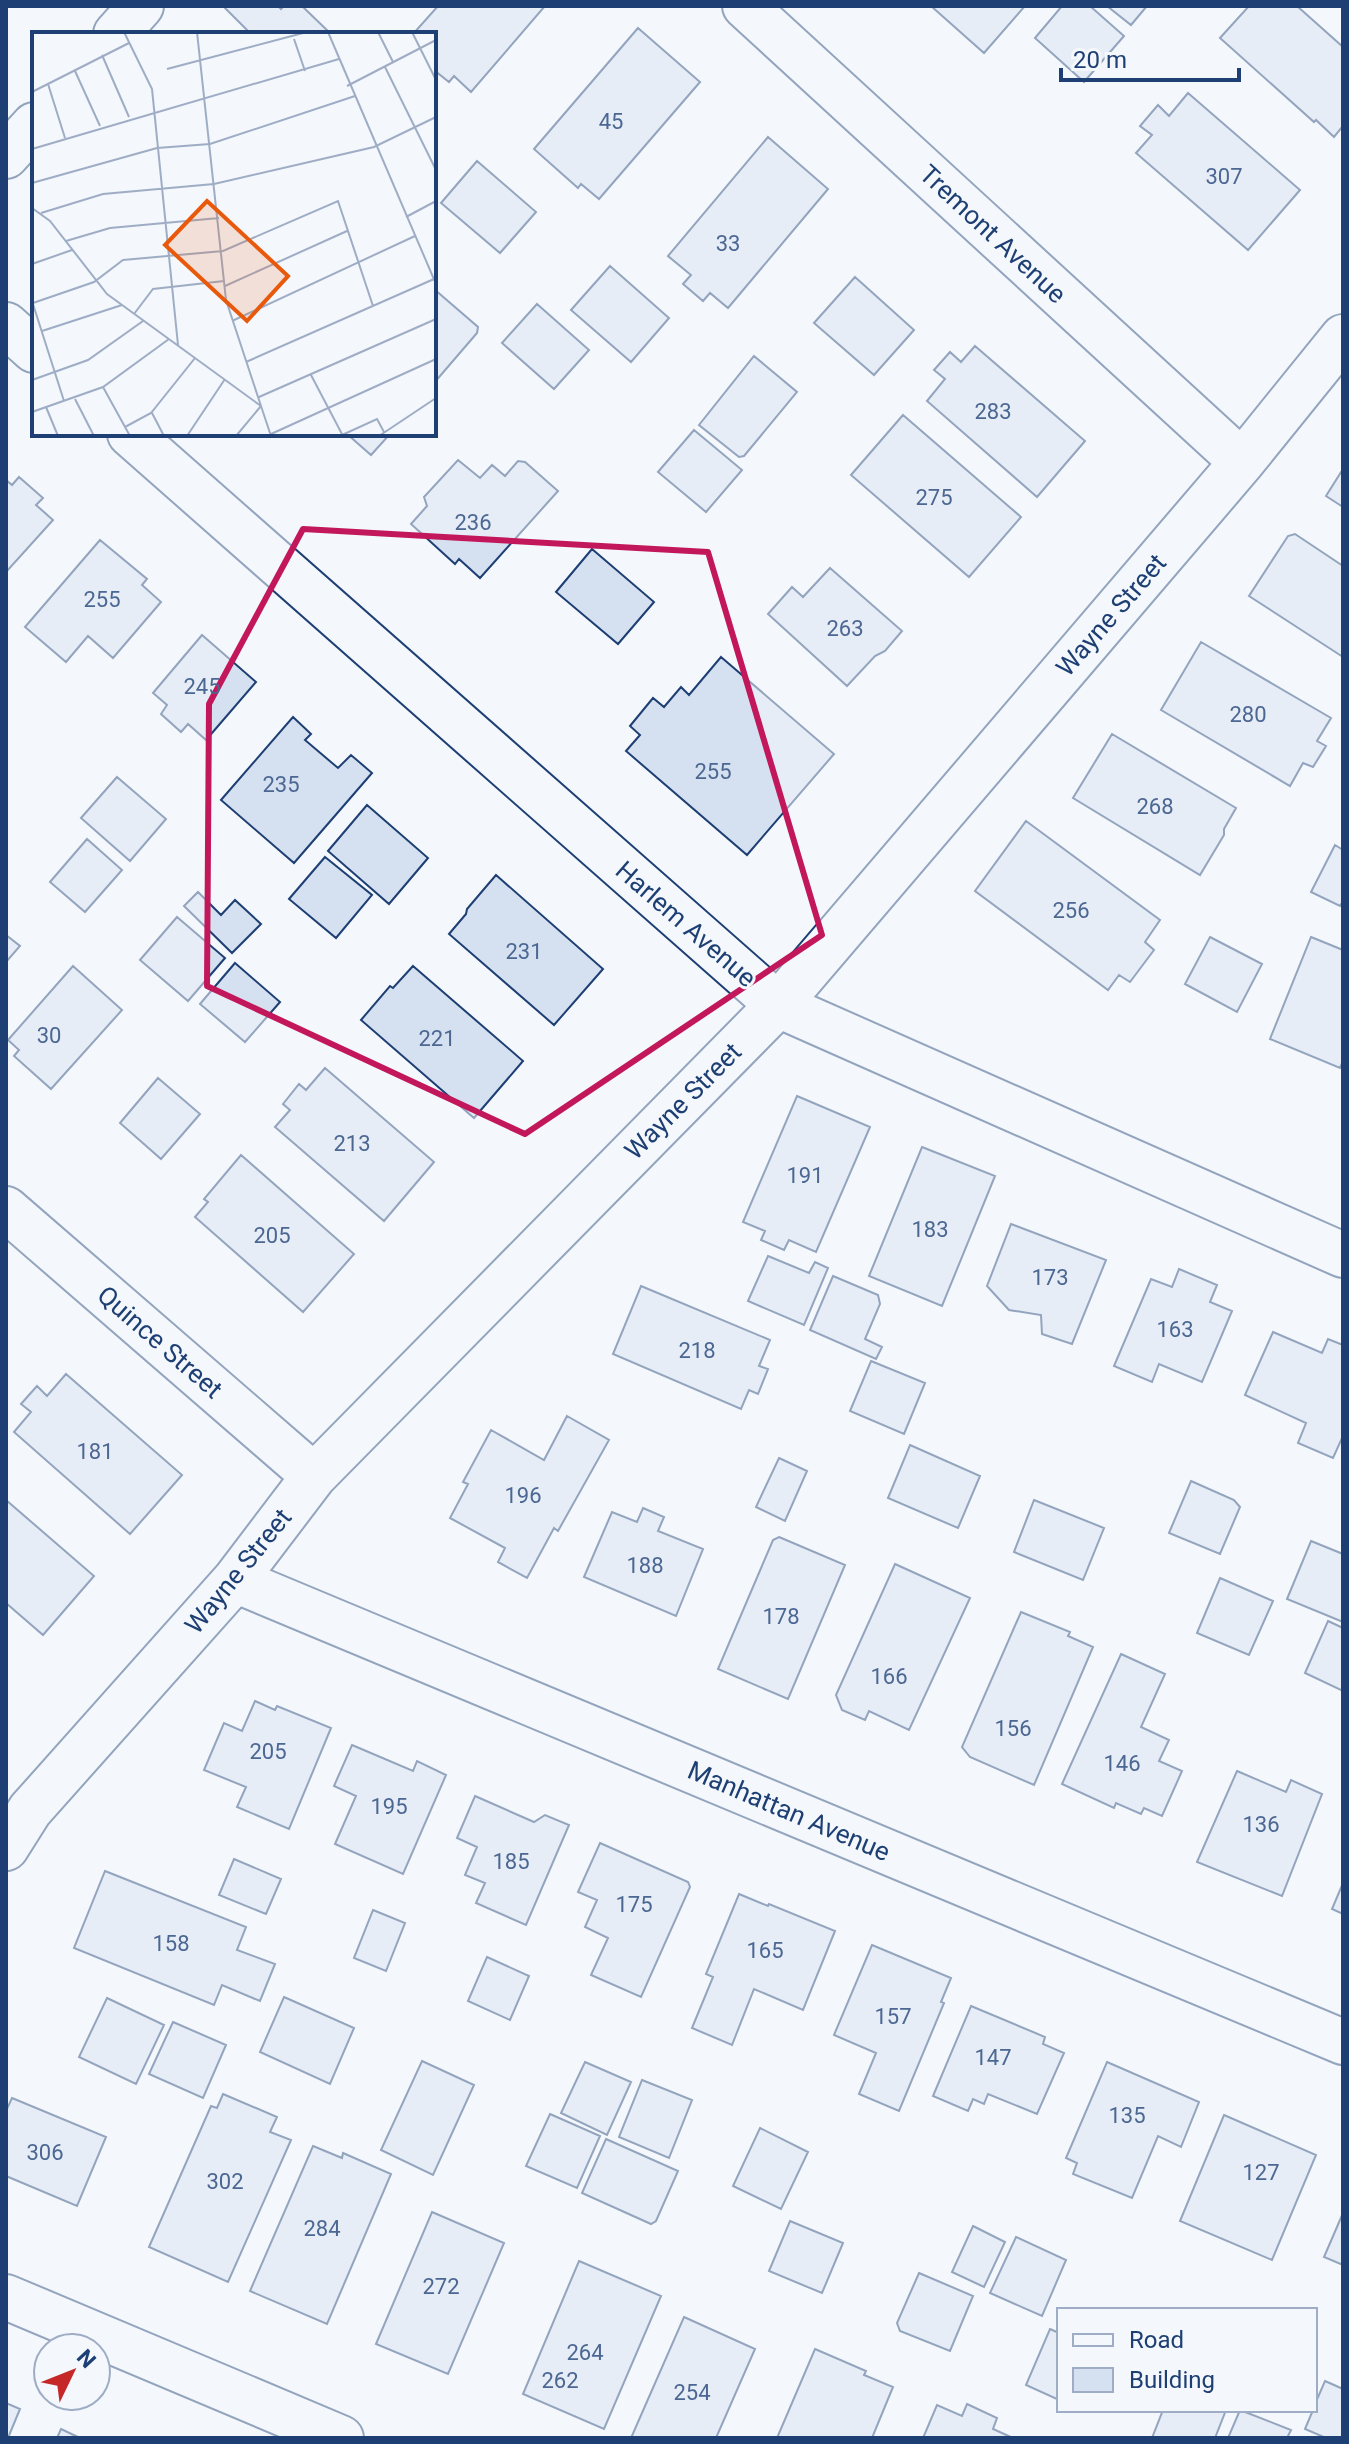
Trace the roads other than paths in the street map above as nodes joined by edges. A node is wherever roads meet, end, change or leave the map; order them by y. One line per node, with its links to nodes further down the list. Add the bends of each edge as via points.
1 (141, 6): 3 (street)
2 (745, 6): 10 (street, Tremont Avenue)
3 (118, 32)
4 (32, 127): 5 (street)
5 (6, 156)
6 (6, 325): 8 (street)
7 (1343, 337): 10 (street, Wayne Street)
8 (32, 348)
9 (132, 436): 11 (street, Harlem Avenue)
10 (1242, 462): 11 (street, Wayne Street)
11 (778, 1005): 13 (street, Harlem Avenue); 14 (street, Wayne Street)
12 (6, 1209): 14 (street, Quince Street)
13 (1343, 1255)
14 (314, 1476): 15 (street, Wayne Street)
15 (235, 1580): 16 (street, Wayne Street, via 30,1810); 17 (street, Manhattan Avenue)
16 (6, 1848)
17 (1343, 2042)
18 (6, 2297): 19 (street)
19 (341, 2438)

